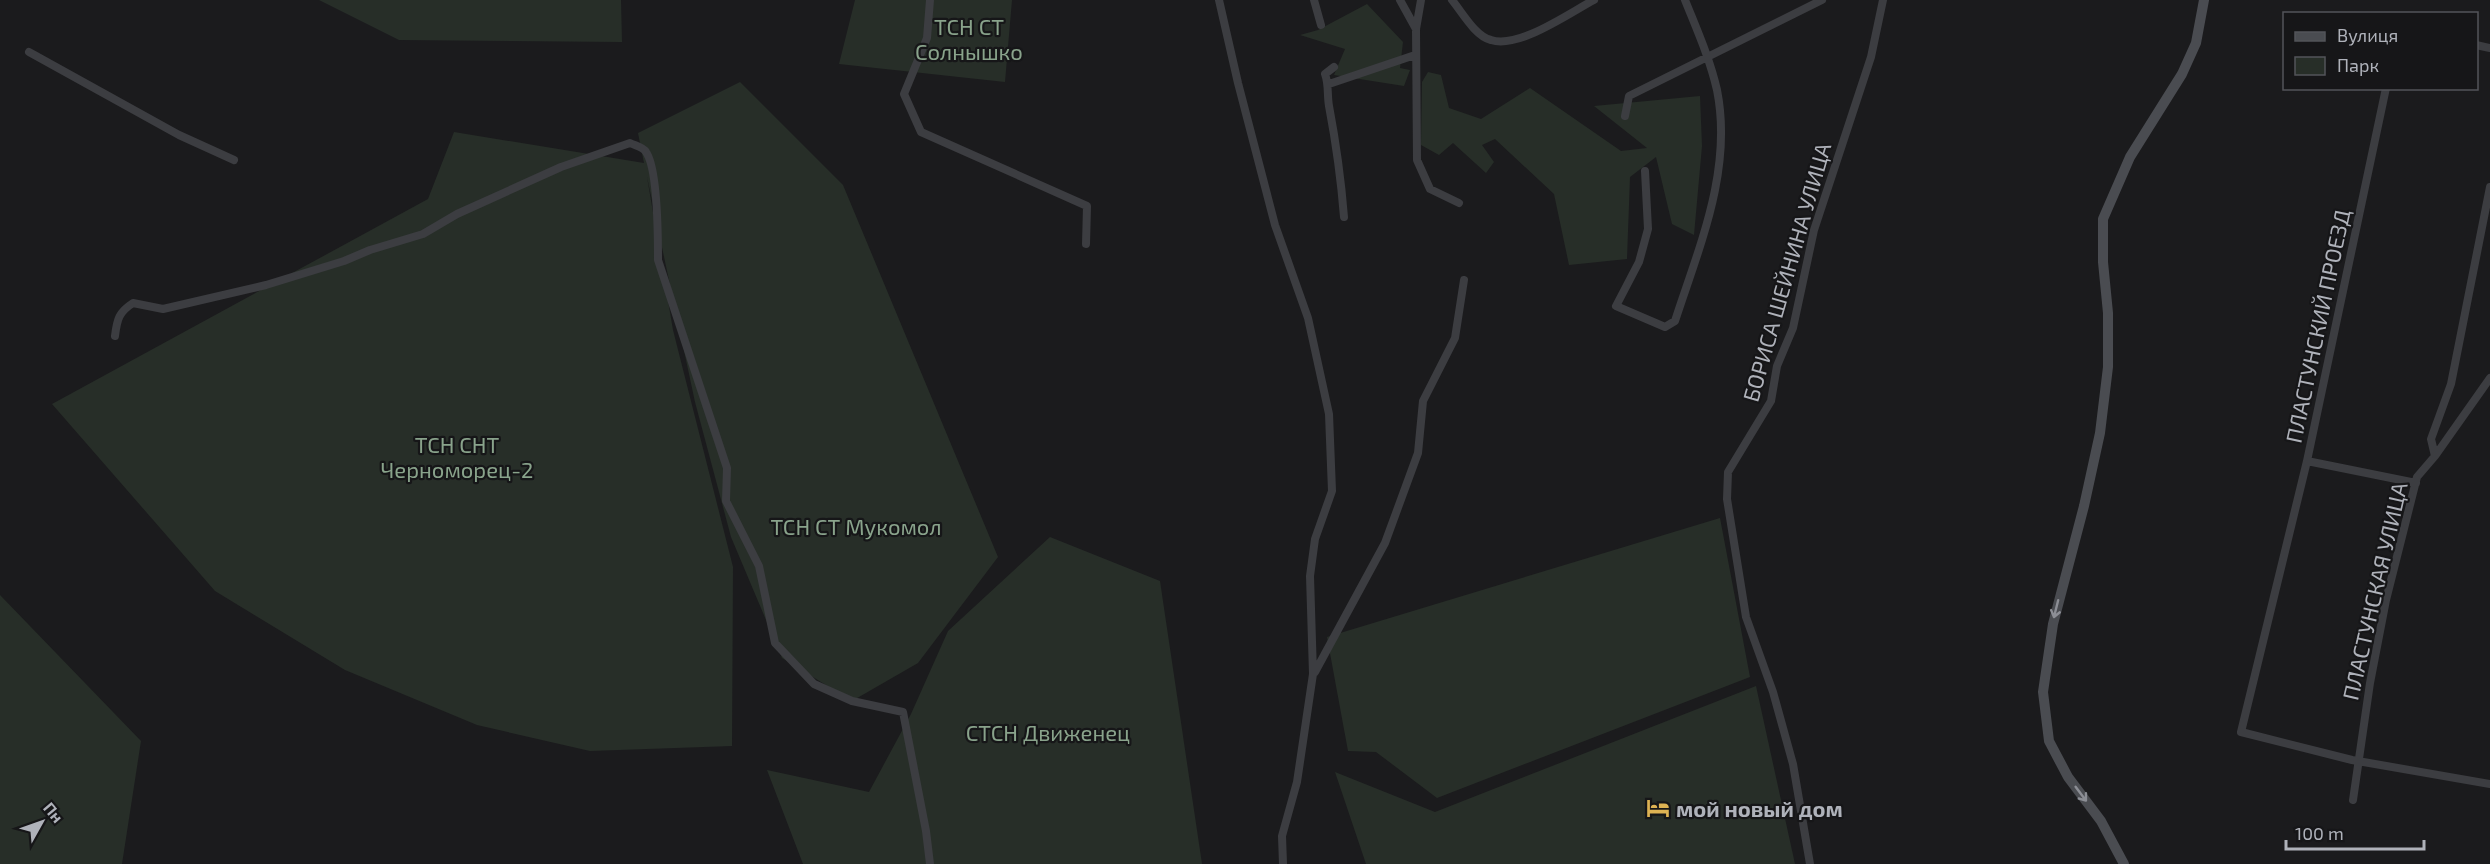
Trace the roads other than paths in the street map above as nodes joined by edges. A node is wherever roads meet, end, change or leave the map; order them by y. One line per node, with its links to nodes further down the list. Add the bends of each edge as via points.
1 (930, 0): 26 (street, via 927,38 904,93 921,132 1087,206)
2 (1219, 0): 33 (street, via 1275,225 1308,318 1329,414 1332,491 1315,539 1310,576)
3 (1314, 0): 12 (street)
4 (1400, 0): 13 (street)
5 (1421, 0): 13 (street)
6 (1452, 0): 7 (street, via 1490,40 1514,41)
7 (1594, 0)
8 (1685, 0): 16 (street)
9 (1822, 0): 16 (street)
10 (1883, 0): 39 (street, БОРИСА ШЕЙНИНА УЛИЦА, via 1871,57 1814,230 1793,328 1770,401 1728,472 1727,499 1746,617 1793,764)
11 (2204, 0): 40 (main road, one-way to 40, via 2196,43 2182,75 2130,157 2103,219 2108,367 2100,433 2053,624 2043,692 2049,741)
12 (1320, 25)
13 (1416, 29): 15 (street)
14 (29, 52): 21 (street, via 179,135)
15 (1415, 55): 18 (street); 24 (street, via 1417,160 1430,189)
16 (1708, 56): 20 (street, via 1629,96); 22 (street, via 1717,92 1721,149 1718,183 1675,321 1665,327 1616,306 1639,262 1648,230)
17 (1334, 67): 18 (street, via 1325,74)
18 (1329, 84): 25 (street)
19 (2386, 90): 31 (street, ПЛАСТУНСКИЙ ПРОЕЗД)
20 (1625, 116)
21 (234, 160)
22 (1645, 171)
23 (2490, 187): 30 (street, via 2451,384 2430,439)
24 (1459, 203)
25 (1344, 217)
26 (1086, 244)
27 (1464, 280): 33 (street, via 1455,338 1423,401 1418,453 1385,543)
28 (115, 336): 37 (street, via 122,310 133,303 164,309 267,285 423,234 457,214 561,167 630,143 645,149 651,160 658,260 727,468 726,501 759,566 775,643 814,684 852,701 903,712)
29 (2490, 378): 30 (street, ПЛАСТУНСКАЯ УЛИЦА)
30 (2435, 456): 32 (street, ПЛАСТУНСКАЯ УЛИЦА)
31 (2307, 461): 32 (street, ПЛАСТУНСКИЙ ПРОЕЗД); 34 (street, via 2241,732)
32 (2416, 483): 34 (street, ПЛАСТУНСКАЯ УЛИЦА, via 2386,600)
33 (1314, 674): 38 (street, via 1297,782 1282,836)
34 (2358, 760): 35 (street); 36 (street, ПЛАСТУНСКАЯ УЛИЦА)
35 (2490, 784)
36 (2353, 800)
37 (930, 864)
38 (1283, 864)
39 (1810, 864)
40 (2124, 864)

